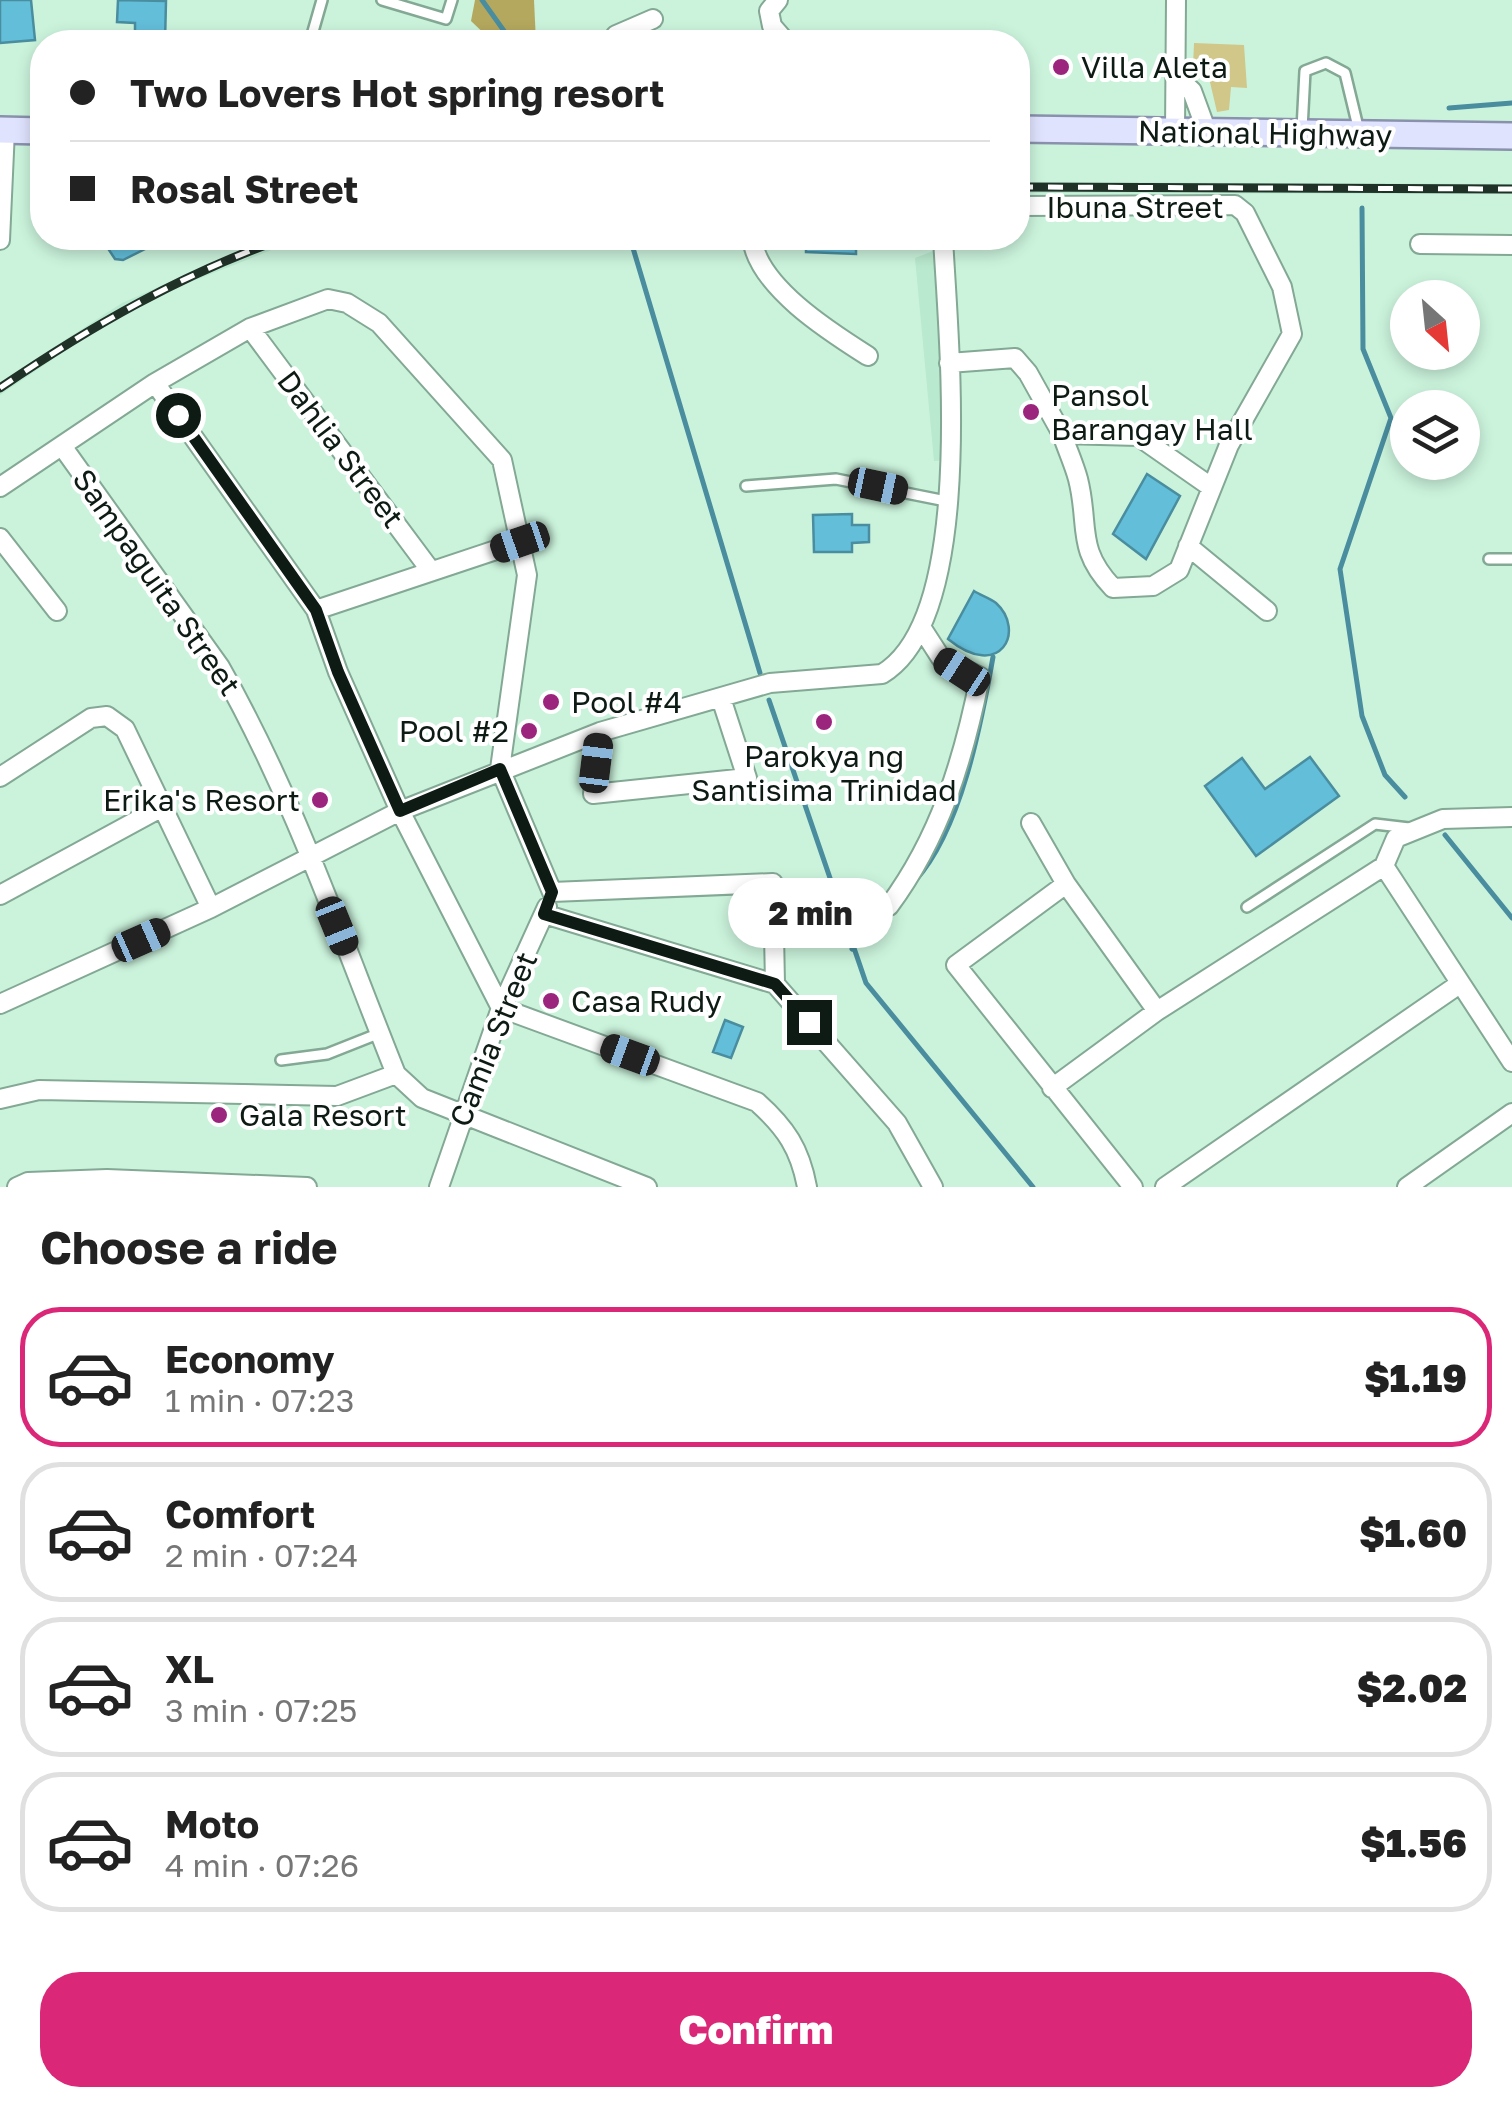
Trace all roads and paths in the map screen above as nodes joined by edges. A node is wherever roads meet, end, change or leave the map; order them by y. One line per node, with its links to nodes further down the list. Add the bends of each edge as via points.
1 (322, 0): 7 (lane)
2 (382, 0): 3 (lane, via 446,19)
3 (452, 0)
4 (778, 0): 9 (street, via 769,11)
5 (1176, 0): 10 (street)
6 (653, 19): 8 (street)
7 (313, 30)
8 (628, 30)
9 (776, 30)
10 (1175, 75): 14 (street); 15 (street, via 1192,91)
11 (1030, 129): 14 (main road, National Highway)
12 (3, 130): 13 (main road); 20 (street)
13 (30, 131)
14 (1175, 131): 15 (main road, National Highway)
15 (1207, 132): 16 (main road, National Highway)
16 (1302, 133): 17 (main road, National Highway); 17 (lane, via 1305,71 1326,62 1348,80)
17 (1360, 134): 18 (main road, National Highway)
18 (1512, 136)
19 (1030, 206): 33 (street, Ibuna Street, via 1227,204 1245,213 1282,287 1292,334)
20 (0, 239)
21 (1420, 244): 22 (street)
22 (1512, 245)
23 (756, 250): 26 (street, via 792,302)
24 (944, 250): 27 (street)
25 (250, 328): 28 (street); 36 (street, via 328,300 347,303 379,324 494,446); 40 (street, Dahlia Street)
26 (868, 356)
27 (950, 362): 29 (street, via 1015,358); 34 (street)
28 (155, 382): 30 (street); 41 (street)
29 (1062, 434): 33 (street, via 1138,436); 37 (street, Ibuna Street, via 1079,480 1084,546 1113,588 1166,580 1179,570)
30 (62, 446): 31 (street); 54 (street, Sampaguita Street, via 220,667)
31 (0, 486)
32 (746, 486): 34 (lane, via 836,479)
33 (1212, 487): 37 (street, Ibuna Street)
34 (949, 502): 44 (street, via 943,560)
35 (0, 538): 42 (street)
36 (520, 542): 40 (street); 47 (street, via 526,603)
37 (1188, 546): 43 (street)
38 (1489, 559): 39 (lane)
39 (1512, 559)
40 (431, 572): 41 (street)
41 (316, 610): 50 (street)
42 (57, 611)
43 (1267, 611)
44 (921, 627): 45 (street, via 898,664 882,674 770,683); 59 (street, via 942,658 980,676 941,820)
45 (721, 698): 46 (street); 46 (street, via 747,778 593,794)
46 (600, 732): 47 (street)
47 (500, 769): 50 (street); 57 (street)
48 (0, 777): 49 (street, via 91,718 106,716 126,728)
49 (164, 806): 58 (street); 61 (street)
50 (400, 811): 54 (street); 66 (street)
51 (1512, 817): 53 (street, via 1443,819)
52 (1031, 823): 56 (street)
53 (1412, 829): 55 (street, via 1396,838); 60 (lane, via 1374,824)
54 (308, 854): 61 (street); 68 (street, Sampaguita Street)
55 (1384, 866): 64 (street); 67 (street)
56 (1066, 884): 67 (street); 72 (street, via 956,965)
57 (552, 892): 62 (street, Camia Street); 63 (street, via 773,883)
58 (0, 895)
59 (888, 906)
60 (1247, 906)
61 (211, 908): 65 (street)
62 (544, 914): 63 (street); 66 (street, Camia Street)
63 (775, 984): 81 (street, via 897,1123)
64 (1458, 986): 70 (street); 83 (street)
65 (0, 1004)
66 (501, 1008): 75 (street, Camia Street); 80 (street, via 758,1102 783,1125 801,1156)
67 (1157, 1011): 72 (street)
68 (380, 1033): 69 (lane, via 327,1054); 71 (street, Sampaguita Street)
69 (281, 1060)
70 (1512, 1062)
71 (396, 1074): 73 (street, via 336,1096 39,1090); 75 (street, via 422,1098)
72 (1052, 1088): 82 (street)
73 (0, 1099)
74 (1512, 1113): 84 (street)
75 (461, 1114): 78 (street, Camia Street); 79 (street)
76 (17, 1187): 77 (street, via 108,1179)
77 (307, 1187)
78 (439, 1187)
79 (647, 1187)
80 (807, 1187)
81 (933, 1187)
82 (1133, 1187)
83 (1166, 1187)
84 (1407, 1187)

